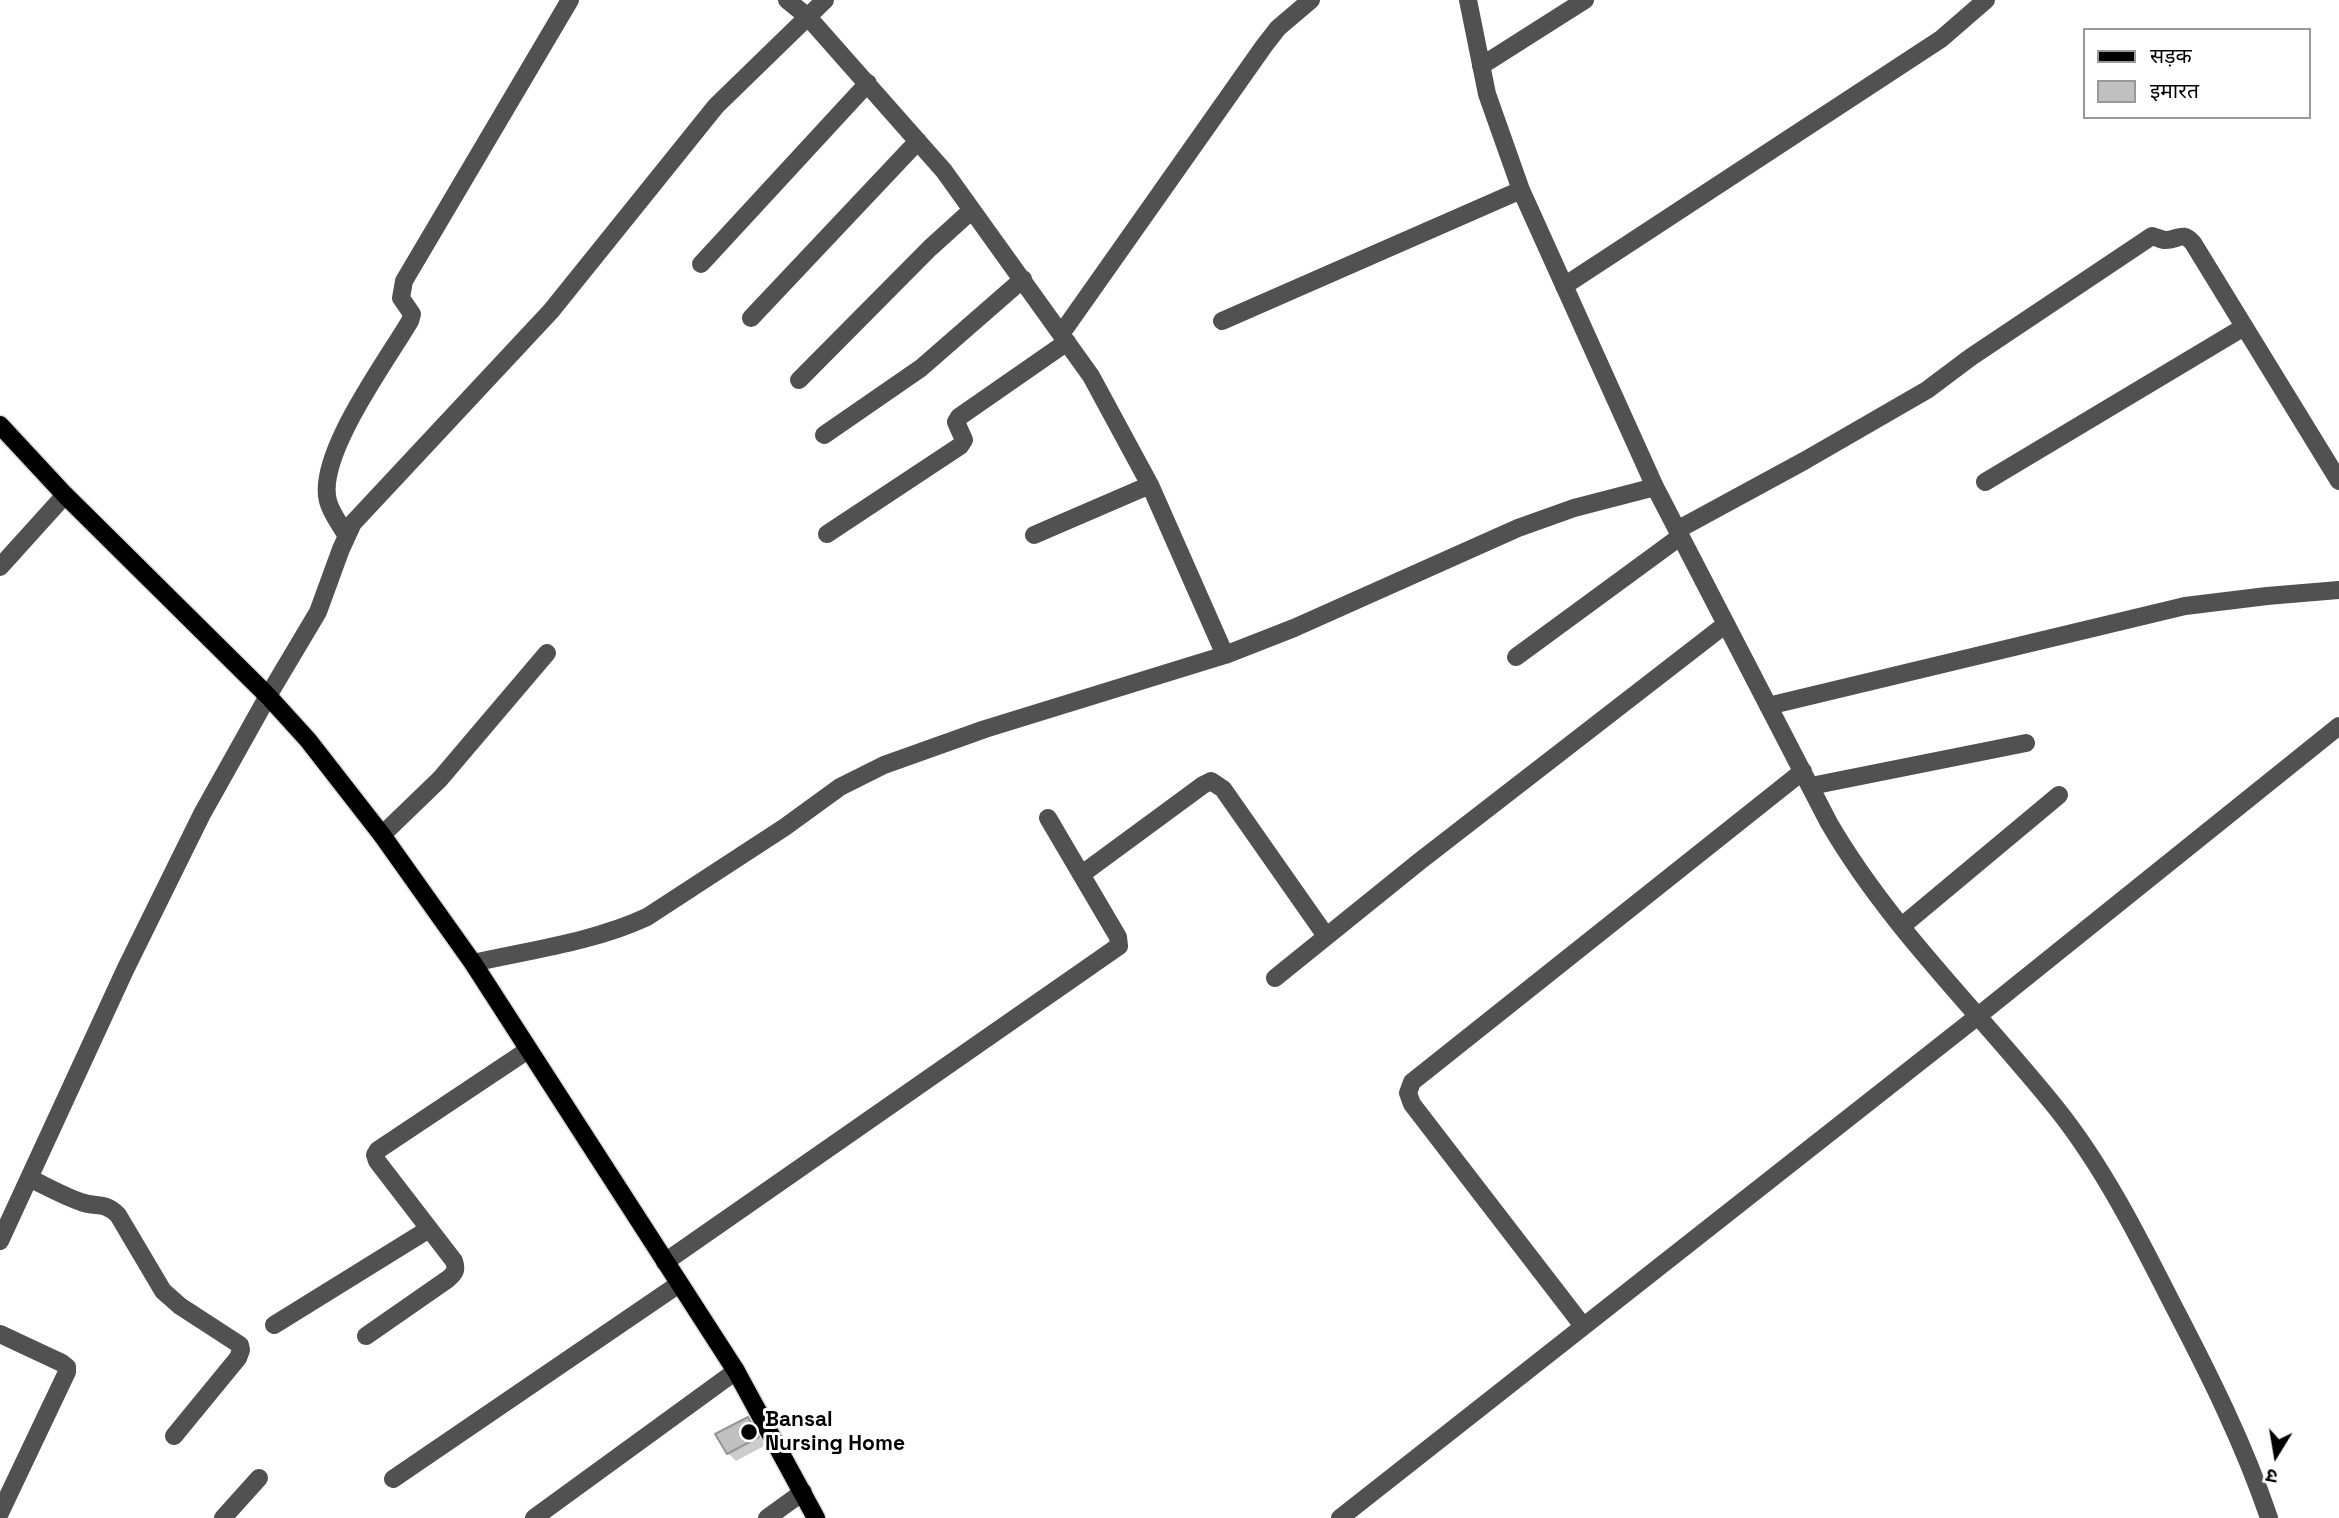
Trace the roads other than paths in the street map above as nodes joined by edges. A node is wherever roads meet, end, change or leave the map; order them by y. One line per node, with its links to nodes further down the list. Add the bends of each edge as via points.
1 (570, 0): 31 (street, via 404,281 401,298 412,314 410,321 342,434 328,469 328,502)
2 (788, 0): 8 (street)
3 (825, 0): 8 (street)
4 (1311, 0): 20 (street, via 1264,46)
5 (1468, 0): 9 (street)
6 (1585, 0): 9 (street)
7 (1986, 0): 16 (street, via 1941,39)
8 (808, 17): 10 (street); 31 (street, via 716,106 551,311 365,509)
9 (1481, 66): 12 (street)
10 (868, 83): 11 (street); 14 (street)
11 (918, 141): 13 (street); 17 (street)
12 (1521, 190): 16 (street); 18 (street)
13 (972, 209): 15 (street); 21 (street)
14 (701, 264)
15 (1023, 279): 20 (street); 23 (street, via 921,368)
16 (1564, 285): 27 (street)
17 (751, 318)
18 (1222, 321)
19 (2244, 327): 24 (street); 25 (street); 29 (street, via 2190,239 2148,237 1927,390)
20 (1064, 338): 26 (street, via 1110,407); 30 (street, via 959,416 956,422 964,440 960,446)
21 (799, 380)
22 (0, 425): 28 (main road)
23 (824, 435)
24 (2339, 481)
25 (1985, 482)
26 (1150, 485): 32 (street); 37 (street)
27 (1655, 487): 29 (street); 37 (street, via 1518,528)
28 (65, 495): 33 (street); 39 (main road)
29 (1679, 533): 35 (street); 38 (street)
30 (827, 534)
31 (346, 535): 39 (street, via 318,612)
32 (1034, 535)
33 (0, 567)
34 (2339, 590): 40 (street, via 2185,606)
35 (1726, 624): 40 (street); 49 (street)
36 (547, 653): 46 (street, via 440,779)
37 (1225, 655): 50 (street, via 884,765 840,787 647,917 595,936)
38 (1516, 657)
39 (268, 696): 46 (main road); 54 (street, via 202,814)
40 (1768, 706): 43 (street)
41 (2339, 726): 52 (street)
42 (2026, 743): 43 (street)
43 (1807, 779): 48 (street, via 1852,861); 60 (street, via 1412,1083 1408,1093 1412,1104)
44 (2059, 795): 48 (street)
45 (1048, 818): 47 (street)
46 (382, 835): 50 (main road)
47 (1082, 874): 49 (street, via 1212,781 1223,789); 57 (street, via 1119,946)
48 (1902, 926): 52 (street)
49 (1326, 936): 51 (street)
50 (473, 963): 53 (main road)
51 (1275, 978)
52 (1978, 1016): 60 (street); 74 (street, via 2058,1111 2134,1228 2235,1429)
53 (528, 1050): 55 (street, via 378,1150 377,1161); 57 (main road)
54 (29, 1178): 56 (street); 64 (street, via 81,1202 106,1205 118,1215 163,1291 240,1345 238,1358)
55 (429, 1229): 59 (street); 62 (street, via 454,1261 454,1274)
56 (0, 1241)
57 (665, 1262): 58 (main road)
58 (679, 1284): 63 (main road); 66 (street)
59 (274, 1325)
60 (1583, 1326): 73 (street)
61 (0, 1334): 68 (street, via 62,1363 67,1372)
62 (366, 1336)
63 (736, 1371): 67 (main road); 70 (street)
64 (174, 1437)
65 (259, 1478): 69 (street)
66 (393, 1479)
67 (803, 1492): 71 (street); 72 (main road)
68 (0, 1513)
69 (223, 1518)
70 (534, 1518)
71 (767, 1518)
72 (816, 1518)
73 (1340, 1518)
74 (2269, 1518)

